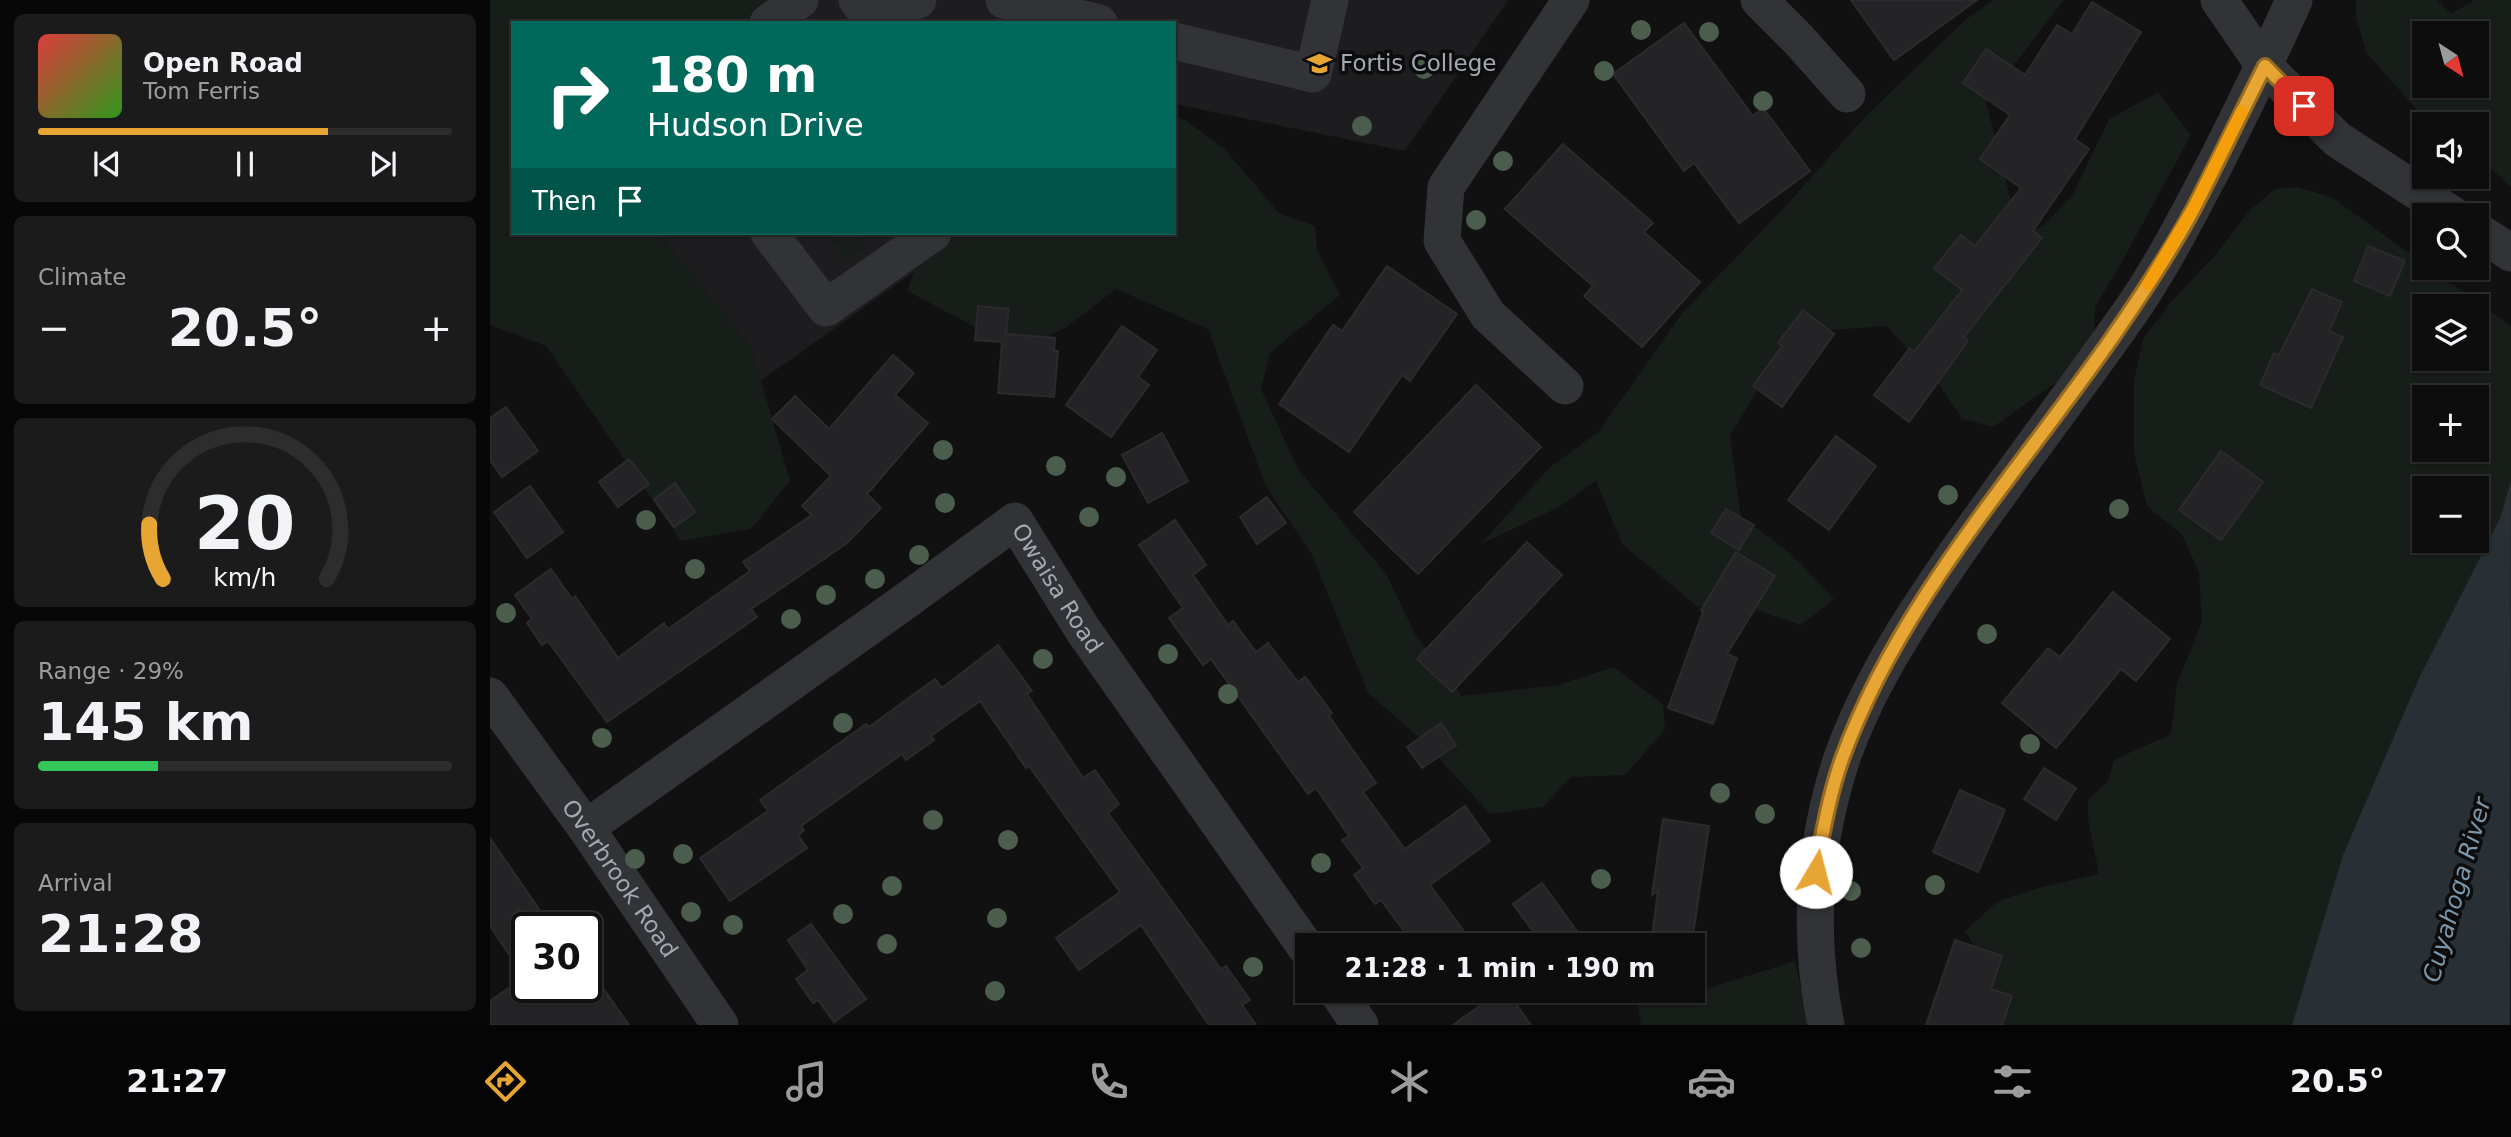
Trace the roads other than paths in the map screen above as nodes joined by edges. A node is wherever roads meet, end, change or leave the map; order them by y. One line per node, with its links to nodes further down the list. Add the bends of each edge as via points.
1 (800, 0): 10 (street)
2 (857, 0): 11 (street)
3 (918, 0): 12 (street, via 903,4)
4 (1004, 0): 13 (street)
5 (1330, 0): 14 (street, via 1313,74)
6 (1571, 0): 22 (street, via 1446,187 1443,241 1488,315)
7 (1759, 0): 16 (street)
8 (2220, 0): 15 (street)
9 (2294, 0): 15 (street)
10 (771, 21)
11 (874, 21)
12 (879, 21)
13 (1091, 21)
14 (1176, 41)
15 (2265, 66): 17 (street, via 2337,139); 29 (street, via 2194,207 2144,290 1935,583 1868,696 1842,761 1816,872 1815,939)
16 (1847, 94)
17 (2436, 203)
18 (771, 235): 19 (street, via 826,308)
19 (930, 235)
20 (2489, 239): 21 (street)
21 (2511, 253)
22 (1565, 386)
23 (490, 696): 24 (street, Overbrook Road)
24 (586, 828): 25 (street, Owaisa Road, via 1015,521 1083,630); 27 (street, Overbrook Road)
25 (1296, 933)
26 (1345, 1003): 28 (street)
27 (720, 1025)
28 (1360, 1025)
29 (1826, 1025)

